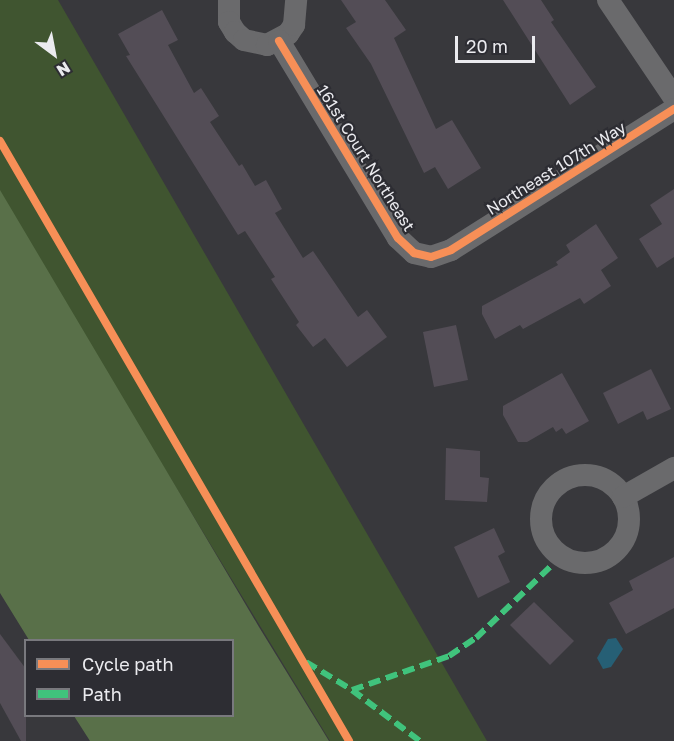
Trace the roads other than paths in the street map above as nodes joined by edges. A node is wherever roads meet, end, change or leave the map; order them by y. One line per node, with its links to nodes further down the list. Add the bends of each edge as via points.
1 (229, 0): 4 (street, via 229,22 244,40 267,45)
2 (296, 0): 4 (street, via 294,25)
3 (608, 0): 5 (street)
4 (279, 41): 7 (street, 161st Court Northeast, via 398,238 414,253 432,257)
5 (674, 98)
6 (674, 109): 7 (street, Northeast 107th Way)
7 (452, 250)
8 (674, 468): 9 (street)
9 (623, 497)

